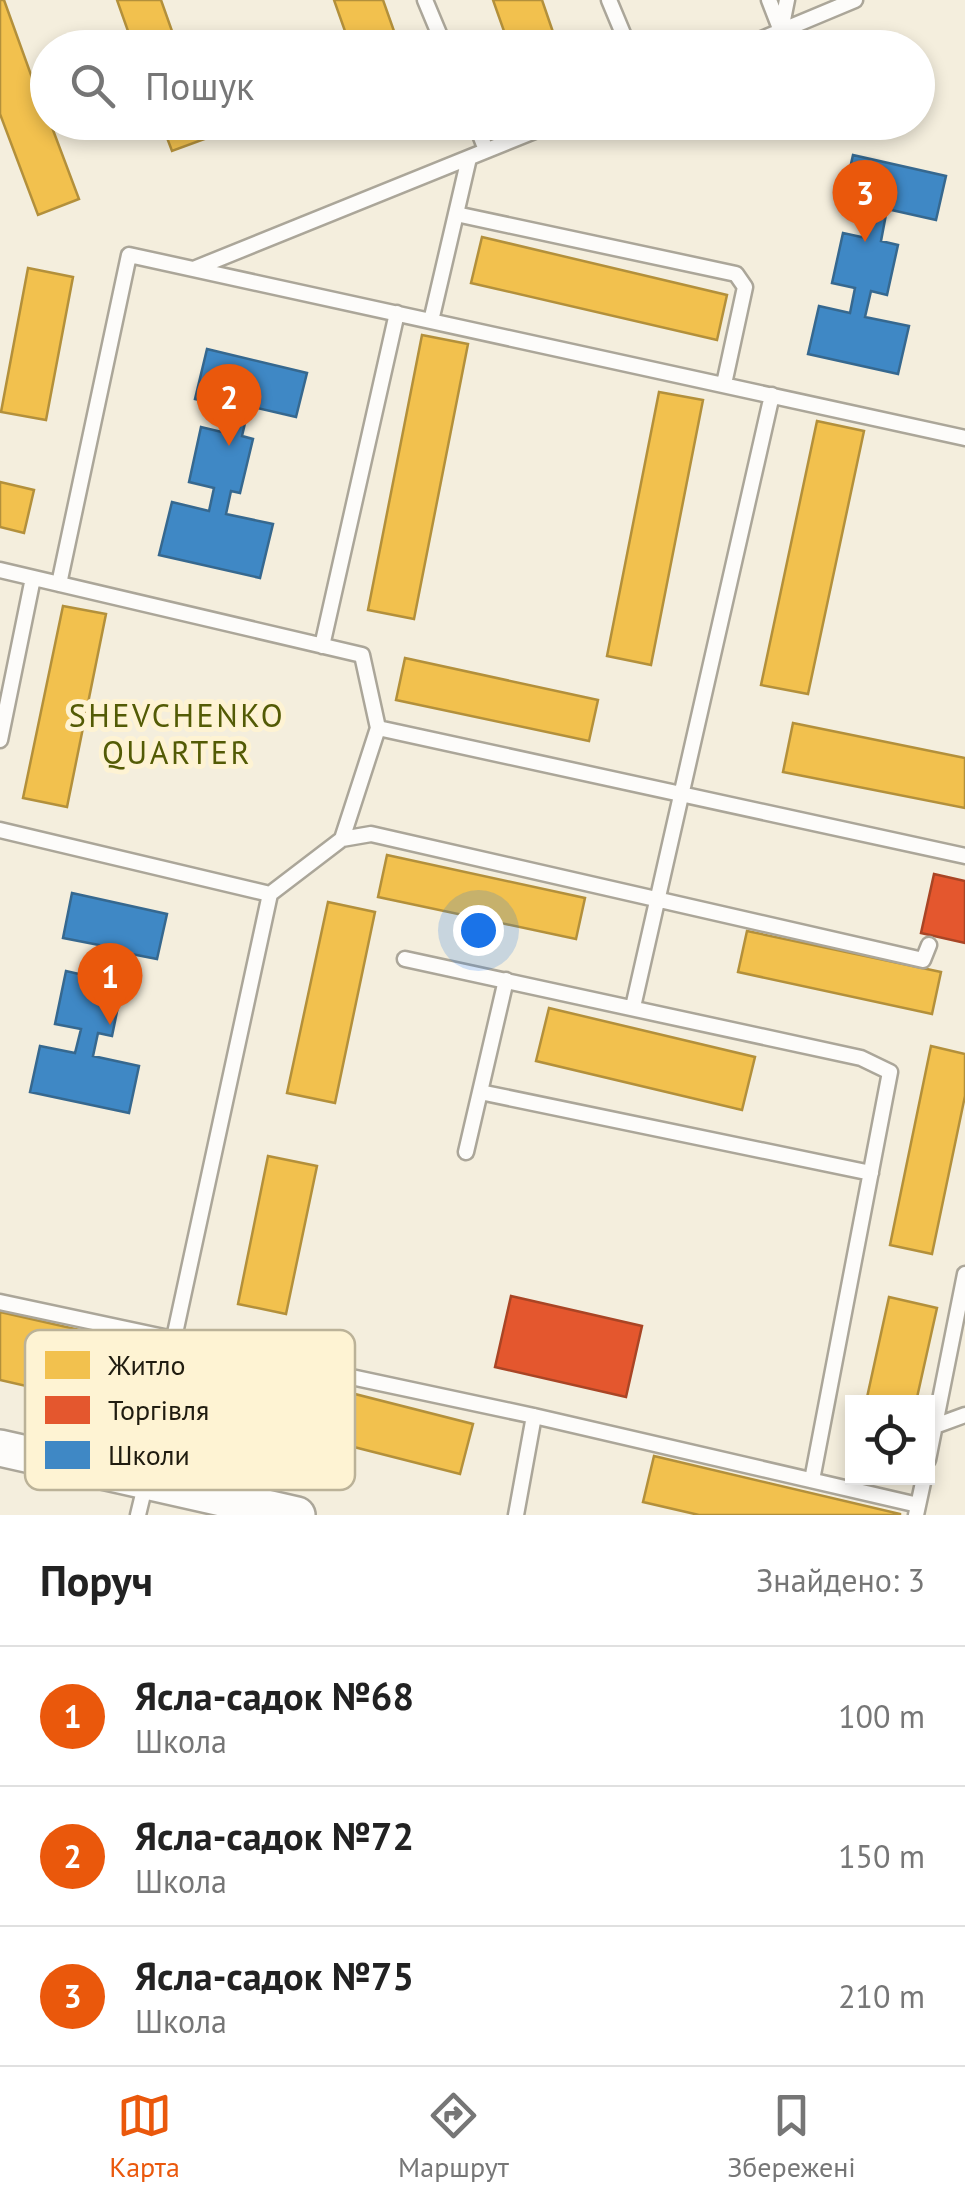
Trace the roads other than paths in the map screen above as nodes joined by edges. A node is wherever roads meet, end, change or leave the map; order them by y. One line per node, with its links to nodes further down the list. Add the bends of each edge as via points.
1 (425, 0): 6 (lane)
2 (610, 0): 7 (lane)
3 (769, 0): 8 (lane)
4 (787, 0): 9 (lane)
5 (854, 0): 10 (lane)
6 (437, 30)
7 (622, 30)
8 (781, 30)
9 (781, 30)
10 (783, 30)
11 (482, 140): 13 (lane)
12 (511, 140): 13 (lane)
13 (486, 150): 14 (lane)
14 (469, 158): 15 (lane); 16 (lane)
15 (456, 214): 18 (lane); 19 (lane, via 736,274 744,288)
16 (193, 269): 17 (lane); 24 (lane, via 129,255)
17 (397, 314): 18 (lane); 25 (lane)
18 (432, 321): 19 (lane)
19 (724, 384): 20 (lane)
20 (772, 395): 21 (lane); 28 (lane)
21 (965, 438)
22 (0, 570): 23 (lane)
23 (33, 578): 24 (lane); 27 (lane)
24 (59, 584): 25 (lane)
25 (322, 646): 26 (lane, via 362,655)
26 (378, 728): 28 (lane); 30 (lane)
27 (0, 740)
28 (681, 792): 31 (lane); 33 (lane)
29 (0, 830): 32 (lane)
30 (342, 839): 32 (lane); 33 (lane, via 371,834)
31 (965, 856)
32 (270, 894): 44 (lane)
33 (656, 901): 34 (lane, via 924,960); 37 (lane)
34 (929, 945)
35 (405, 959): 36 (lane)
36 (506, 980): 37 (lane); 38 (lane)
37 (633, 1007): 40 (lane, via 861,1058 890,1072)
38 (480, 1092): 39 (lane); 40 (lane)
39 (466, 1152)
40 (870, 1173): 52 (lane)
41 (965, 1274): 48 (lane)
42 (0, 1302): 43 (lane)
43 (135, 1330)
44 (176, 1330)
45 (355, 1377): 47 (lane)
46 (965, 1415): 49 (lane)
47 (534, 1416): 52 (lane); 57 (lane)
48 (935, 1421)
49 (935, 1426)
50 (0, 1448): 51 (street)
51 (25, 1457)
52 (812, 1480): 55 (lane)
53 (923, 1485): 55 (lane)
54 (142, 1498): 56 (street)
55 (918, 1510)
56 (297, 1515)
57 (516, 1515)

